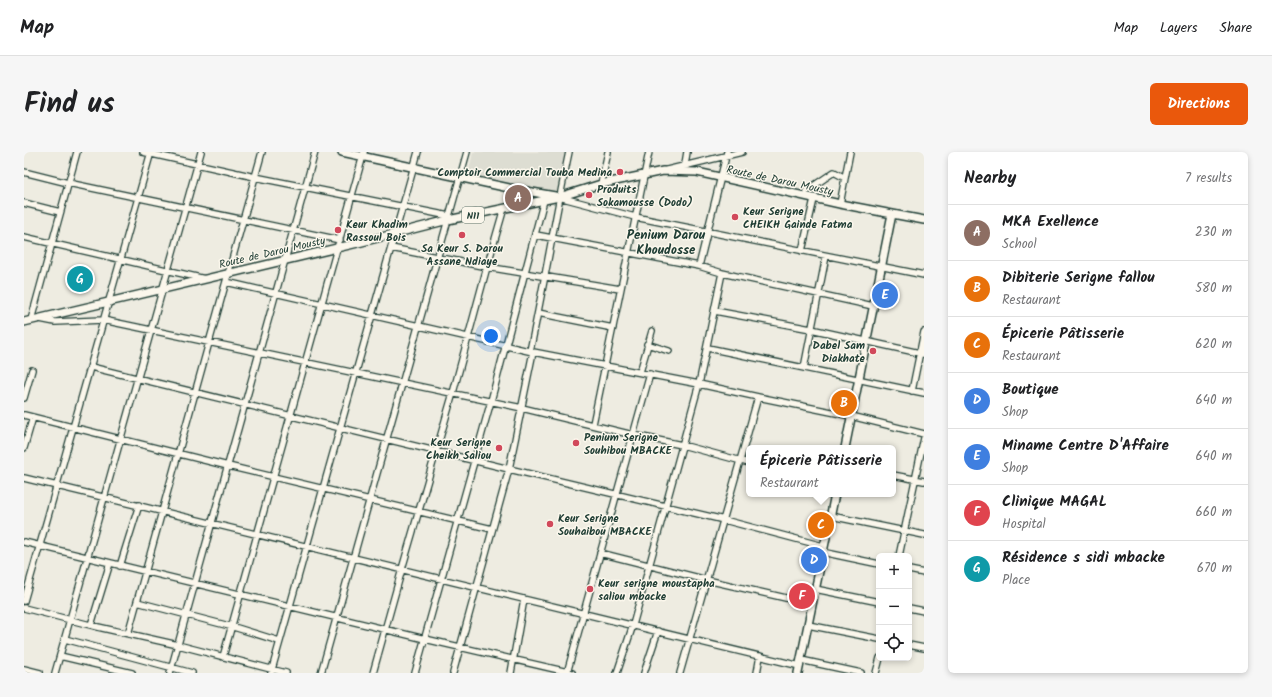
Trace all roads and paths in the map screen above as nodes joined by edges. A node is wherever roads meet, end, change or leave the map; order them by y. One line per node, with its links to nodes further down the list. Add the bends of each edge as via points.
1 (77, 152): 28 (street)
2 (143, 152): 15 (street)
3 (201, 152): 18 (street)
4 (262, 152): 24 (street)
5 (315, 152): 30 (street)
6 (342, 152): 16 (main road)
7 (418, 152): 20 (street)
8 (467, 152): 25 (street)
9 (569, 152): 33 (street)
10 (608, 152): 29 (street)
11 (649, 152): 23 (street)
12 (687, 152): 19 (street)
13 (742, 152): 17 (street)
14 (850, 152): 27 (street)
15 (151, 153): 18 (street); 34 (street)
16 (364, 154): 20 (main road); 32 (street)
17 (727, 154): 19 (street); 26 (street)
18 (198, 163): 24 (street); 40 (street)
19 (685, 164): 21 (street)
20 (414, 167): 25 (main road); 39 (street)
21 (663, 171): 23 (main road, Route de Darou Mousty / N11); 26 (main road, Route de Darou Mousty / N11, via 697,172)
22 (24, 172): 28 (street)
23 (645, 174): 29 (main road, Route de Darou Mousty / N11); 44 (street)
24 (255, 177): 30 (street); 46 (street)
25 (460, 177): 33 (main road); 45 (street)
26 (721, 178): 35 (main road, Route de Darou Mousty / N11); 49 (street)
27 (845, 178): 31 (street, via 834,172); 38 (street)
28 (68, 183): 34 (street); 42 (street)
29 (601, 184): 33 (main road, Route de Darou Mousty / N11)
30 (306, 186): 32 (street); 48 (street)
31 (806, 191)
32 (352, 196): 39 (street); 55 (street)
33 (559, 197): 36 (main road, Route de Darou Mousty / N11); 44 (street); 53 (street)
34 (138, 198): 40 (street); 61 (street)
35 (814, 198): 38 (main road, Route de Darou Mousty / N11); 57 (street)
36 (544, 200): 41 (main road, Route de Darou Mousty / N11); 51 (street)
37 (24, 203): 42 (street)
38 (840, 204): 43 (main road, Route de Darou Mousty / N11)
39 (402, 206): 45 (street); 50 (street)
40 (186, 208): 46 (street); 66 (street)
41 (504, 208): 45 (main road, Route de Darou Mousty / N11); 64 (street)
42 (60, 212): 54 (street)
43 (892, 214): 47 (main road, Route de Darou Mousty / N11); 65 (main road)
44 (635, 217): 49 (street); 58 (street)
45 (449, 218): 50 (main road, Route de Darou Mousty / N11); 60 (street)
46 (243, 220): 48 (street); 67 (street)
47 (924, 220)
48 (294, 231): 55 (street); 62 (street)
49 (708, 232): 57 (street); 63 (street)
50 (394, 234): 55 (main road, Route de Darou Mousty / N11); 56 (street)
51 (536, 235): 53 (street); 69 (street)
52 (24, 237): 54 (street)
53 (553, 238): 58 (street); 71 (street)
54 (51, 243): 61 (street); 84 (street)
55 (339, 244): 62 (main road, Route de Darou Mousty / N11); 79 (street)
56 (391, 248): 60 (street); 83 (street)
57 (802, 251): 59 (street)
58 (628, 252): 63 (street); 75 (street)
59 (826, 256): 65 (street); 77 (street)
60 (438, 258): 64 (street); 86 (street)
61 (121, 259): 66 (street); 78 (street)
62 (285, 260): 67 (main road, Route de Darou Mousty / N11); 76 (street)
63 (699, 266): 68 (street)
64 (487, 267): 69 (street); 92 (street)
65 (881, 267): 70 (street); 80 (main road)
66 (168, 270): 72 (street); 74 (street)
67 (228, 273): 72 (main road, Route de Darou Mousty / N11); 73 (street)
68 (722, 273): 77 (street); 81 (street)
69 (524, 274): 71 (street); 96 (street)
70 (924, 275)
71 (546, 276): 75 (street); 82 (street)
72 (205, 279): 74 (main road, Route de Darou Mousty / N11)
73 (226, 282): 76 (street); 94 (street)
74 (163, 289): 78 (main road, Route de Darou Mousty / N11); 89 (street)
75 (620, 289): 87 (street)
76 (276, 294): 79 (street); 100 (street)
77 (818, 295): 80 (street); 88 (street)
78 (108, 302): 84 (main road, Route de Darou Mousty / N11); 85 (street)
79 (322, 304): 83 (street); 102 (street)
80 (874, 306): 93 (main road)
81 (715, 311): 88 (street); 97 (street)
82 (538, 313): 87 (street); 98 (street)
83 (372, 315): 86 (street); 108 (street)
84 (31, 320): 85 (street)
85 (103, 320): 89 (street); 104 (street)
86 (418, 326): 92 (street); 112 (street)
87 (613, 328): 103 (street)
88 (811, 329): 93 (street); 105 (street)
89 (151, 330): 94 (street); 110 (street)
90 (652, 331): 95 (street)
91 (924, 332): 101 (street)
92 (468, 337): 96 (street); 116 (street)
93 (867, 341): 101 (street); 111 (main road)
94 (209, 342): 100 (street); 115 (street)
95 (647, 344): 99 (street); 107 (street)
96 (506, 346): 98 (street); 120 (street)
97 (708, 348): 105 (street); 113 (street)
98 (531, 351): 103 (street); 122 (street)
99 (669, 351)
100 (259, 353): 102 (street); 121 (street)
101 (922, 353): 114 (street)
102 (306, 362): 108 (street); 124 (street)
103 (605, 365): 107 (street); 127 (street)
104 (91, 367): 110 (street); 129 (street)
105 (804, 368): 111 (street)
106 (32, 370): 119 (street)
107 (640, 372): 109 (street)
108 (355, 373): 112 (street); 128 (street)
109 (650, 374): 113 (street); 131 (street)
110 (138, 378): 115 (street); 134 (street)
111 (859, 380): 114 (street); 125 (main road)
112 (403, 383): 116 (street); 133 (street)
113 (699, 384): 118 (street); 135 (street)
114 (912, 391): 117 (street)
115 (195, 392): 121 (street); 139 (street)
116 (453, 393): 120 (street); 138 (street)
117 (924, 393)
118 (758, 397): 125 (street); 141 (street)
119 (24, 398)
120 (491, 401): 122 (street); 140 (street)
121 (245, 404): 124 (street); 143 (street)
122 (522, 408): 127 (street); 144 (street)
123 (24, 415): 126 (street)
124 (291, 416): 128 (street); 146 (street)
125 (852, 416): 130 (street); 136 (main road)
126 (33, 417): 129 (street); 137 (street)
127 (593, 424): 131 (street)
128 (339, 427): 133 (street); 151 (street)
129 (72, 428): 134 (street); 150 (street)
130 (924, 434)
131 (633, 435): 135 (street); 152 (street)
132 (924, 438): 148 (street)
133 (387, 439): 138 (street); 155 (street)
134 (121, 440): 139 (street); 153 (street)
135 (682, 445): 141 (street); 157 (street)
136 (846, 445)
137 (24, 448)
138 (436, 451): 140 (street); 159 (street)
139 (178, 454): 143 (street); 158 (street)
140 (474, 460): 144 (street); 162 (street)
141 (740, 461): 142 (street); 161 (street)
142 (746, 462)
143 (228, 466): 146 (street); 163 (street)
144 (509, 469): 152 (street); 164 (street)
145 (896, 476): 148 (street)
146 (274, 477): 151 (street); 166 (street)
147 (24, 478): 150 (street)
148 (915, 480): 149 (street); 165 (street)
149 (924, 481)
150 (56, 485): 153 (street); 169 (street)
151 (323, 489): 155 (street); 170 (street)
152 (616, 495): 157 (street); 172 (street)
153 (105, 497): 156 (street); 174 (street)
154 (834, 497): 160 (main road)
155 (370, 500): 159 (street); 175 (street)
156 (139, 505): 158 (street); 179 (street)
157 (665, 506): 161 (street); 178 (street)
158 (162, 511): 163 (street); 182 (street)
159 (419, 512): 162 (street); 180 (street)
160 (831, 516): 165 (street); 171 (main road)
161 (724, 520): 171 (street); 186 (street)
162 (458, 521): 164 (street); 185 (street)
163 (212, 523): 166 (street); 187 (street)
164 (492, 529): 188 (street)
165 (904, 531): 167 (street); 173 (street)
166 (258, 534): 170 (street); 190 (street)
167 (924, 535)
168 (24, 542): 169 (street)
169 (39, 546): 174 (street); 184 (street)
170 (307, 546): 175 (street); 196 (street)
171 (823, 549): 177 (street); 189 (main road)
172 (600, 553): 178 (street); 200 (street)
173 (900, 553)
174 (88, 558): 176 (street); 203 (street)
175 (354, 558): 180 (street); 202 (street)
176 (110, 563): 179 (street); 204 (street)
177 (876, 563)
178 (649, 565): 186 (street); 205 (street)
179 (120, 566): 182 (street)
180 (402, 569): 185 (street); 208 (street)
181 (912, 571): 183 (street)
182 (145, 572): 187 (street); 194 (street)
183 (924, 573)
184 (27, 576): 192 (street)
185 (442, 579): 188 (street); 212 (street)
186 (707, 580): 195 (street); 213 (street)
187 (195, 584): 190 (street); 201 (street)
188 (476, 587): 191 (street); 218 (street)
189 (815, 588): 193 (street); 195 (main road)
190 (241, 594): 196 (street); 207 (street)
191 (524, 599): 200 (street); 223 (street)
192 (24, 601)
193 (876, 601)
194 (137, 602): 201 (street); 210 (street)
195 (812, 604): 206 (main road)
196 (289, 606): 202 (street); 215 (street)
197 (24, 608): 203 (street)
198 (912, 609): 199 (street)
199 (924, 611)
200 (584, 613): 205 (street); 239 (street)
201 (186, 615): 207 (street); 216 (street)
202 (337, 618): 208 (street); 234 (street)
203 (70, 620): 204 (street); 214 (street)
204 (91, 625): 210 (street)
205 (633, 625): 209 (street); 240 (street)
206 (808, 625): 211 (street); 225 (main road)
207 (232, 626): 215 (street); 222 (street)
208 (386, 630): 212 (street); 235 (street)
209 (658, 632): 213 (street); 241 (street)
210 (128, 634): 216 (street)
211 (876, 638)
212 (425, 639): 218 (street); 236 (street)
213 (689, 639): 221 (street); 242 (street)
214 (65, 640): 220 (street); 227 (street)
215 (279, 641): 228 (street)
216 (178, 645): 222 (street); 227 (street)
217 (912, 646): 219 (street)
218 (460, 647): 223 (street); 237 (street)
219 (924, 648)
220 (60, 656): 230 (street); 231 (street)
221 (760, 656): 225 (street); 243 (street)
222 (223, 657): 228 (street)
223 (514, 660): 238 (street); 239 (street)
224 (879, 661): 245 (street)
225 (800, 666): 244 (street)
226 (24, 669): 229 (street)
227 (171, 670): 232 (street)
228 (272, 671): 233 (street)
229 (40, 673)
230 (55, 673)
231 (132, 673)
232 (192, 673)
233 (286, 673)
234 (322, 673)
235 (373, 673)
236 (415, 673)
237 (453, 673)
238 (511, 673)
239 (569, 673)
240 (617, 673)
241 (644, 673)
242 (680, 673)
243 (757, 673)
244 (860, 673)
245 (876, 673)

